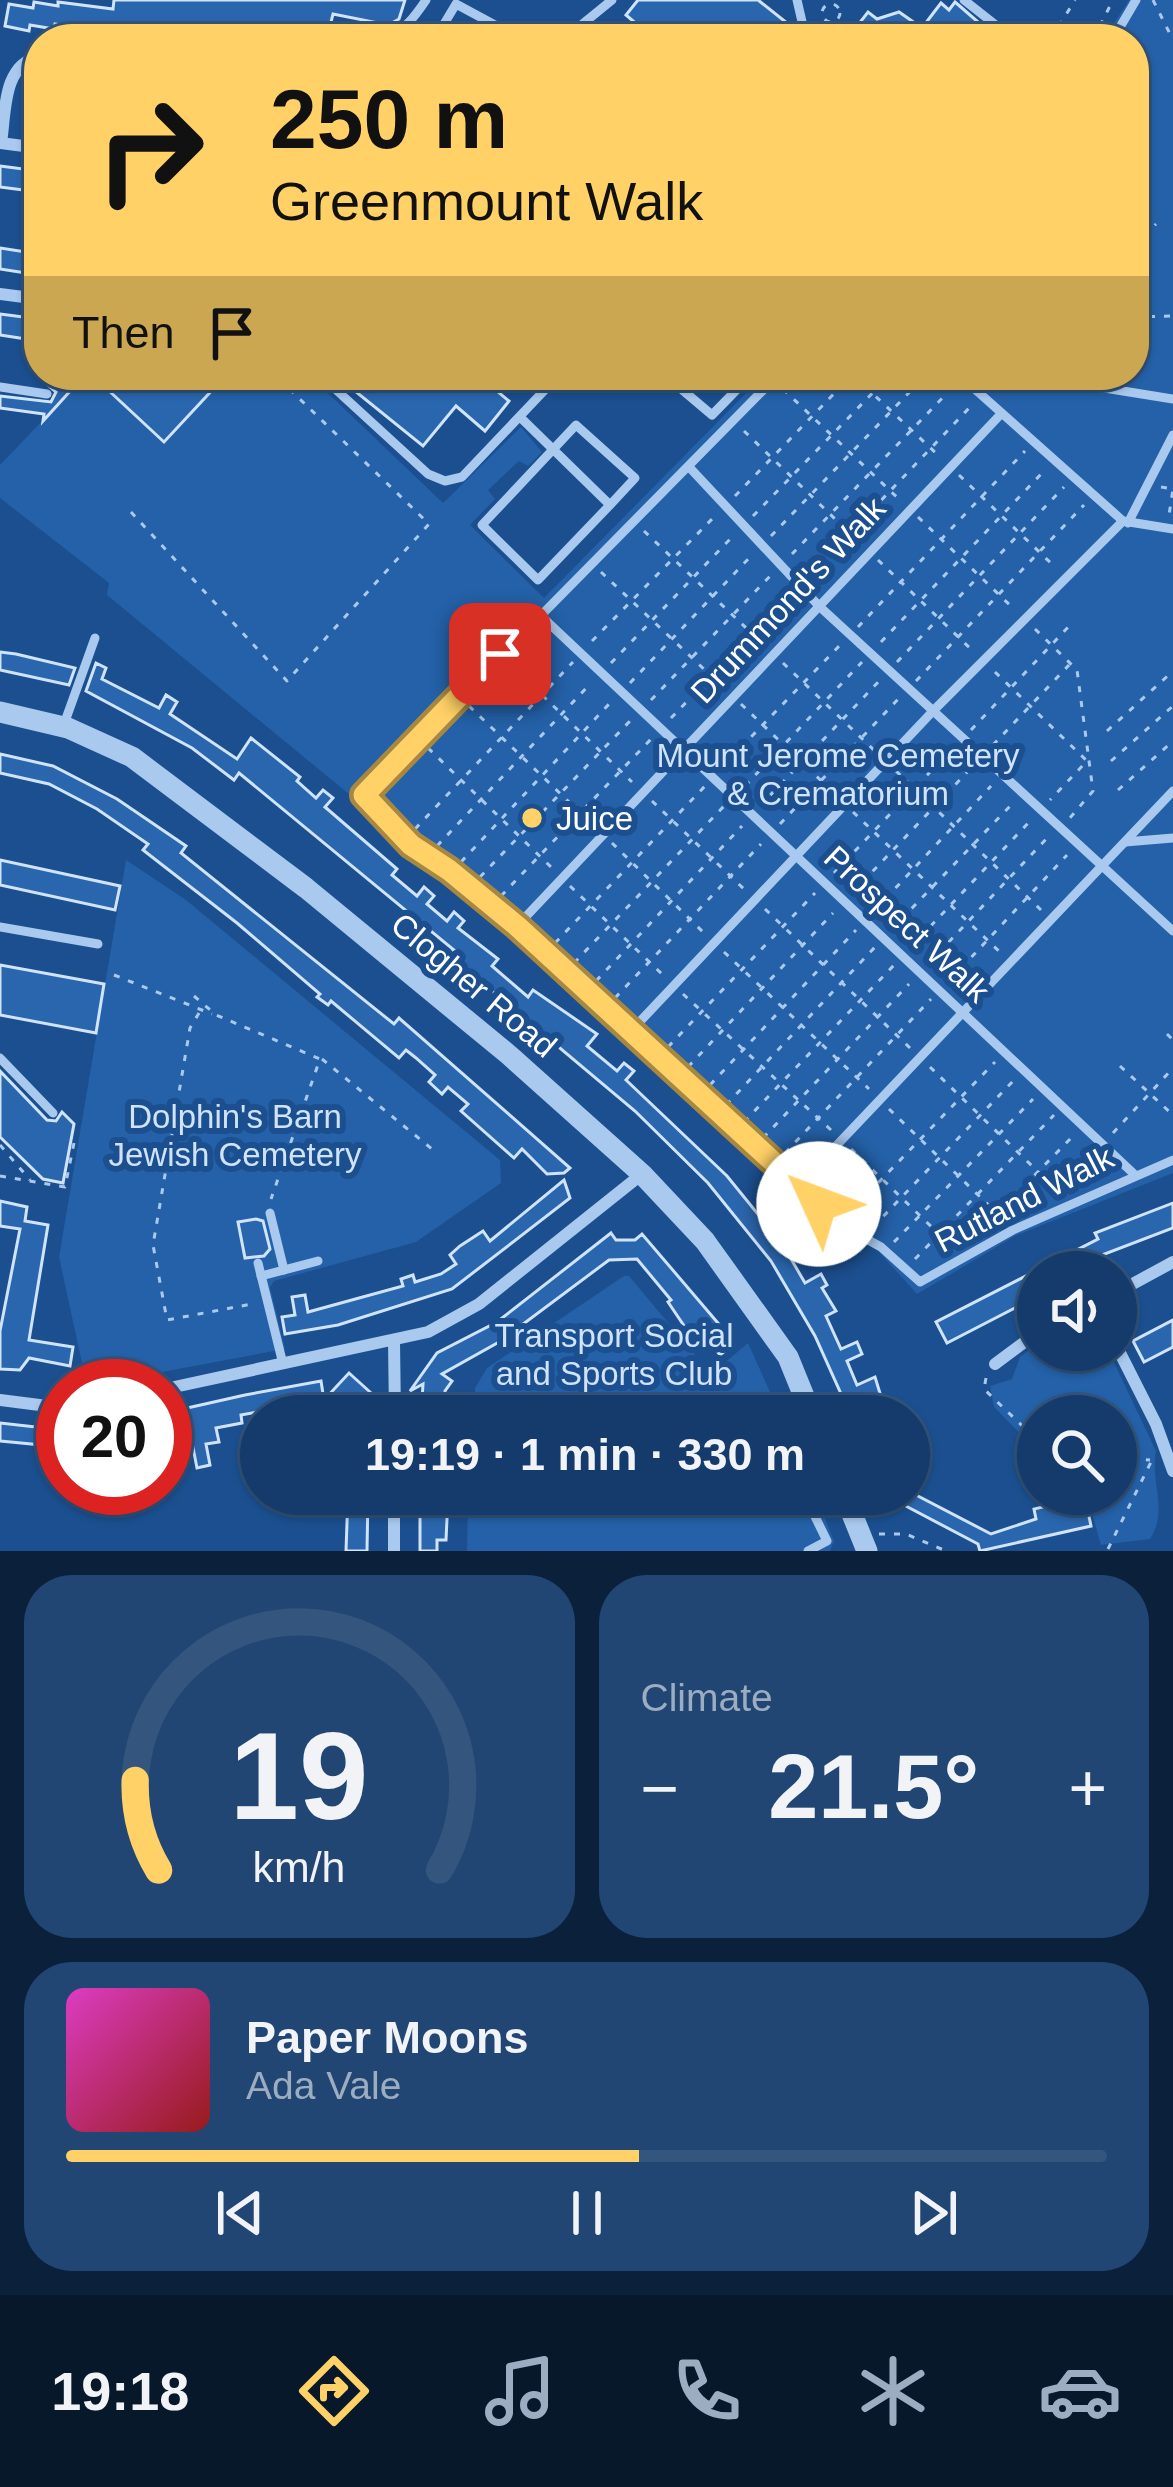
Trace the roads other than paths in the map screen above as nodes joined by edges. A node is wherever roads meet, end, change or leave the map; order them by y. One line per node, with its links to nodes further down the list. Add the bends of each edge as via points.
1 (612, 0): 3 (lane)
2 (964, 0): 8 (lane)
3 (587, 22): 6 (lane); 7 (lane)
4 (445, 24): 5 (lane, via 456,4)
5 (493, 24)
6 (584, 24)
7 (589, 24)
8 (994, 24)
9 (24, 64): 10 (street, via 10,81)
10 (1, 143)
11 (0, 387): 21 (lane)
12 (337, 390): 24 (lane, via 438,480 462,477)
13 (546, 390): 24 (lane)
14 (682, 390): 20 (lane)
15 (689, 390): 20 (lane)
16 (736, 390): 20 (lane, via 712,415)
17 (764, 390): 27 (lane)
18 (974, 390): 23 (lane)
19 (1115, 390): 22 (lane)
20 (686, 393)
21 (47, 394)
22 (1173, 400)
23 (1000, 415): 29 (lane); 31 (lane, Drummond's Walk)
24 (520, 417): 26 (lane)
25 (1173, 435): 29 (lane)
26 (554, 450): 28 (lane); 28 (lane, via 576,425 635,478); 28 (lane, via 482,524 538,580)
27 (690, 468): 31 (lane); 32 (lane)
28 (610, 505)
29 (1125, 522): 30 (lane); 34 (lane)
30 (1170, 529)
31 (820, 607): 34 (lane); 37 (lane, Drummond's Walk)
32 (538, 614): 37 (lane, Prospect Walk); 43 (lane, Rutland Walk, via 364,795 404,838)
33 (94, 638): 36 (lane)
34 (934, 711): 41 (lane); 42 (lane)
35 (0, 712): 36 (street, Clogher Road)
36 (63, 727): 52 (street, Clogher Road, via 131,758 306,888)
37 (684, 750): 41 (lane, Prospect Walk); 43 (lane, Drummond's Walk)
38 (1173, 791): 40 (lane)
39 (1173, 838): 40 (lane)
40 (1125, 842): 42 (lane)
41 (796, 856): 47 (lane, Prospect Walk); 48 (lane)
42 (1102, 866): 45 (lane); 47 (lane)
43 (517, 926): 48 (lane, Rutland Walk)
44 (0, 927): 46 (lane)
45 (1173, 931)
46 (98, 944)
47 (962, 1013): 53 (lane, Prospect Walk); 54 (lane)
48 (631, 1031): 54 (lane, Rutland Walk)
49 (0, 1058): 50 (lane)
50 (53, 1113)
51 (1173, 1160): 53 (lane, Rutland Walk)
52 (642, 1174): 62 (street, via 479,1304); 69 (street, Clogher Road, via 748,1298)
53 (1134, 1174): 54 (lane, Rutland Walk, via 920,1282)
54 (800, 1185)
55 (270, 1213): 59 (lane)
56 (318, 1261): 59 (lane)
57 (1173, 1262): 61 (street)
58 (257, 1263): 60 (lane)
59 (284, 1270): 60 (lane)
60 (261, 1276): 64 (lane)
61 (1137, 1282)
62 (394, 1341): 64 (street); 68 (street)
63 (1017, 1348): 65 (street)
64 (283, 1364): 67 (street)
65 (995, 1364)
66 (1128, 1371): 72 (street)
67 (192, 1383)
68 (394, 1395)
69 (803, 1395)
70 (0, 1400): 71 (street)
71 (36, 1405)
72 (1172, 1464)
73 (394, 1515): 77 (street)
74 (814, 1515): 78 (lane, via 827,1541)
75 (856, 1515): 76 (street)
76 (873, 1543)
77 (394, 1551)
78 (808, 1551)

